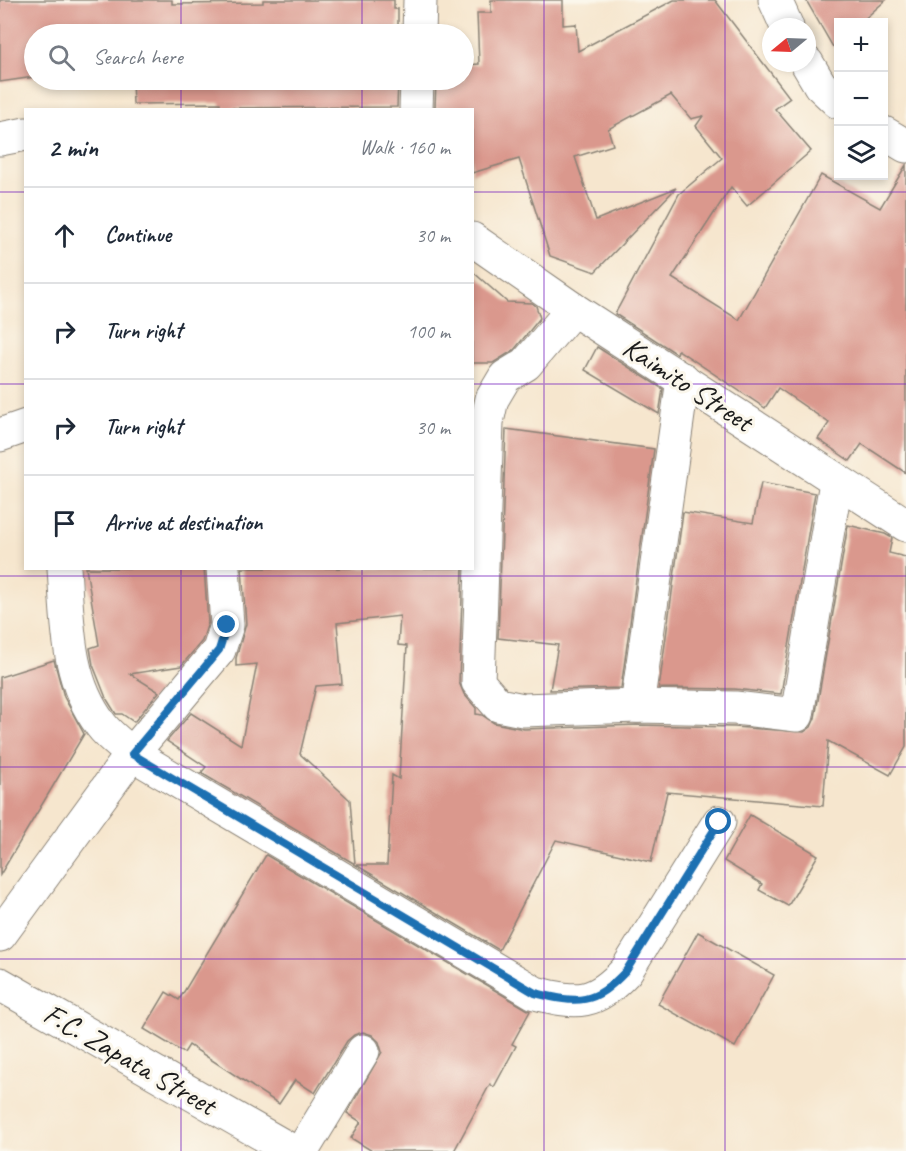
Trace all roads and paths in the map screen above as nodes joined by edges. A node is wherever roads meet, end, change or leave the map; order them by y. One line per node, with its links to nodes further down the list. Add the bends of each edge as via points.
1 (420, 0): 4 (street)
2 (775, 0): 3 (street)
3 (784, 18)
4 (419, 24)
5 (812, 72): 7 (street)
6 (417, 90): 8 (street)
7 (834, 98)
8 (416, 108)
9 (24, 134): 11 (street)
10 (888, 135): 12 (street)
11 (0, 139)
12 (906, 146)
13 (474, 240): 14 (street, Kaimito Street)
14 (573, 309): 15 (street, Kaimito Street); 22 (street, via 526,364 505,377 492,399 487,422 478,682 498,705 523,710)
15 (683, 379): 18 (street, Kaimito Street); 22 (street)
16 (24, 427): 17 (street)
17 (0, 435)
18 (836, 482): 19 (street, Kaimito Street); 22 (street, via 797,715 735,708)
19 (906, 525)
20 (64, 570): 23 (street, via 71,660 90,709)
21 (223, 570): 23 (street, via 227,625 219,650)
22 (637, 706)
23 (132, 754): 24 (street, via 535,993 568,1002 589,998 612,986 626,971); 25 (street)
24 (719, 822)
25 (0, 935)
26 (0, 984): 28 (street, F.C. Zapata Street)
27 (363, 1051): 29 (street)
28 (292, 1151)
29 (302, 1151)

